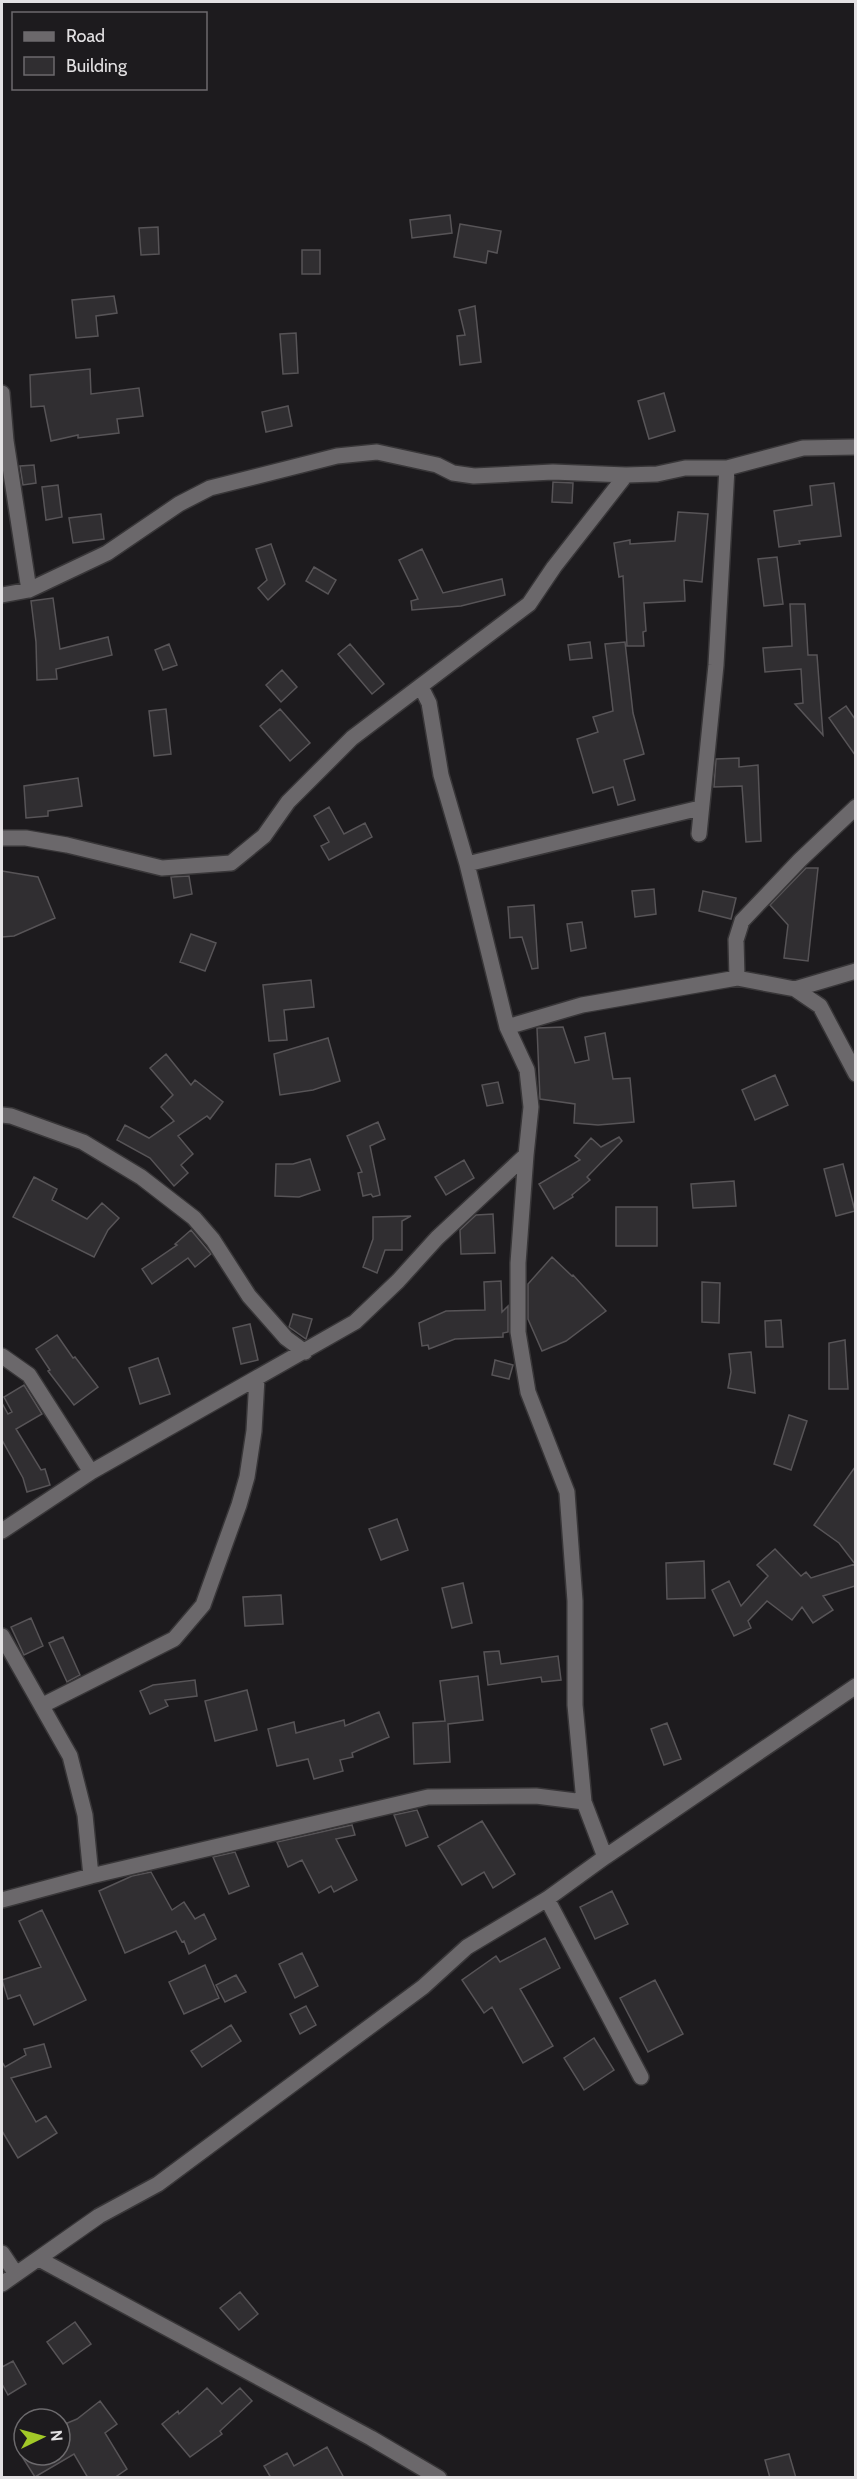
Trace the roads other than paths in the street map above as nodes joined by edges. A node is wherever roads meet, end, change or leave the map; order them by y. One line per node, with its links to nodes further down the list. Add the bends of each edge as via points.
1 (2, 393): 2 (street)
2 (4, 442): 6 (street)
3 (854, 449): 4 (street, via 803,448)
4 (727, 468): 5 (street); 9 (street, via 716,665)
5 (626, 475): 6 (street, via 553,472 474,476 377,452 337,456 210,488 179,504 107,553); 8 (street, via 529,604)
6 (29, 590): 7 (street)
7 (2, 596)
8 (421, 687): 12 (street, via 352,738 288,802 264,836 231,863 162,868 68,845); 13 (street, via 429,703 441,775)
9 (700, 807): 11 (street); 13 (street)
10 (855, 807): 15 (street, via 742,921 736,940)
11 (699, 834)
12 (2, 838)
13 (467, 864): 17 (street)
14 (855, 971): 16 (street)
15 (737, 978): 16 (street); 17 (street, via 582,1005)
16 (795, 989): 18 (street, via 820,1006)
17 (507, 1027): 20 (street, via 526,1070 531,1107)
18 (855, 1074)
19 (2, 1115): 21 (street, via 83,1142 141,1177 194,1218 249,1296 286,1338)
20 (526, 1155): 21 (street, via 437,1238 356,1322); 29 (street, via 518,1263 518,1332 528,1392 567,1492 575,1601 575,1705)
21 (305, 1352): 23 (street)
22 (2, 1356): 24 (street, via 29,1376)
23 (257, 1378): 24 (street); 28 (street, via 247,1477 203,1605 174,1639)
24 (91, 1472): 25 (street)
25 (2, 1531)
26 (2, 1636): 28 (street)
27 (855, 1686): 30 (street)
28 (43, 1705): 31 (street, via 70,1756 85,1815)
29 (584, 1802): 30 (street); 31 (street, via 536,1796 428,1797)
30 (605, 1857): 32 (street)
31 (91, 1876): 33 (street)
32 (548, 1899): 34 (street); 36 (street, via 467,1947 423,1987 158,2184 99,2217)
33 (2, 1900)
34 (641, 2077)
35 (2, 2253): 37 (street)
36 (39, 2259): 37 (street); 39 (street)
37 (16, 2274): 38 (street)
38 (2, 2284)
39 (439, 2478)

